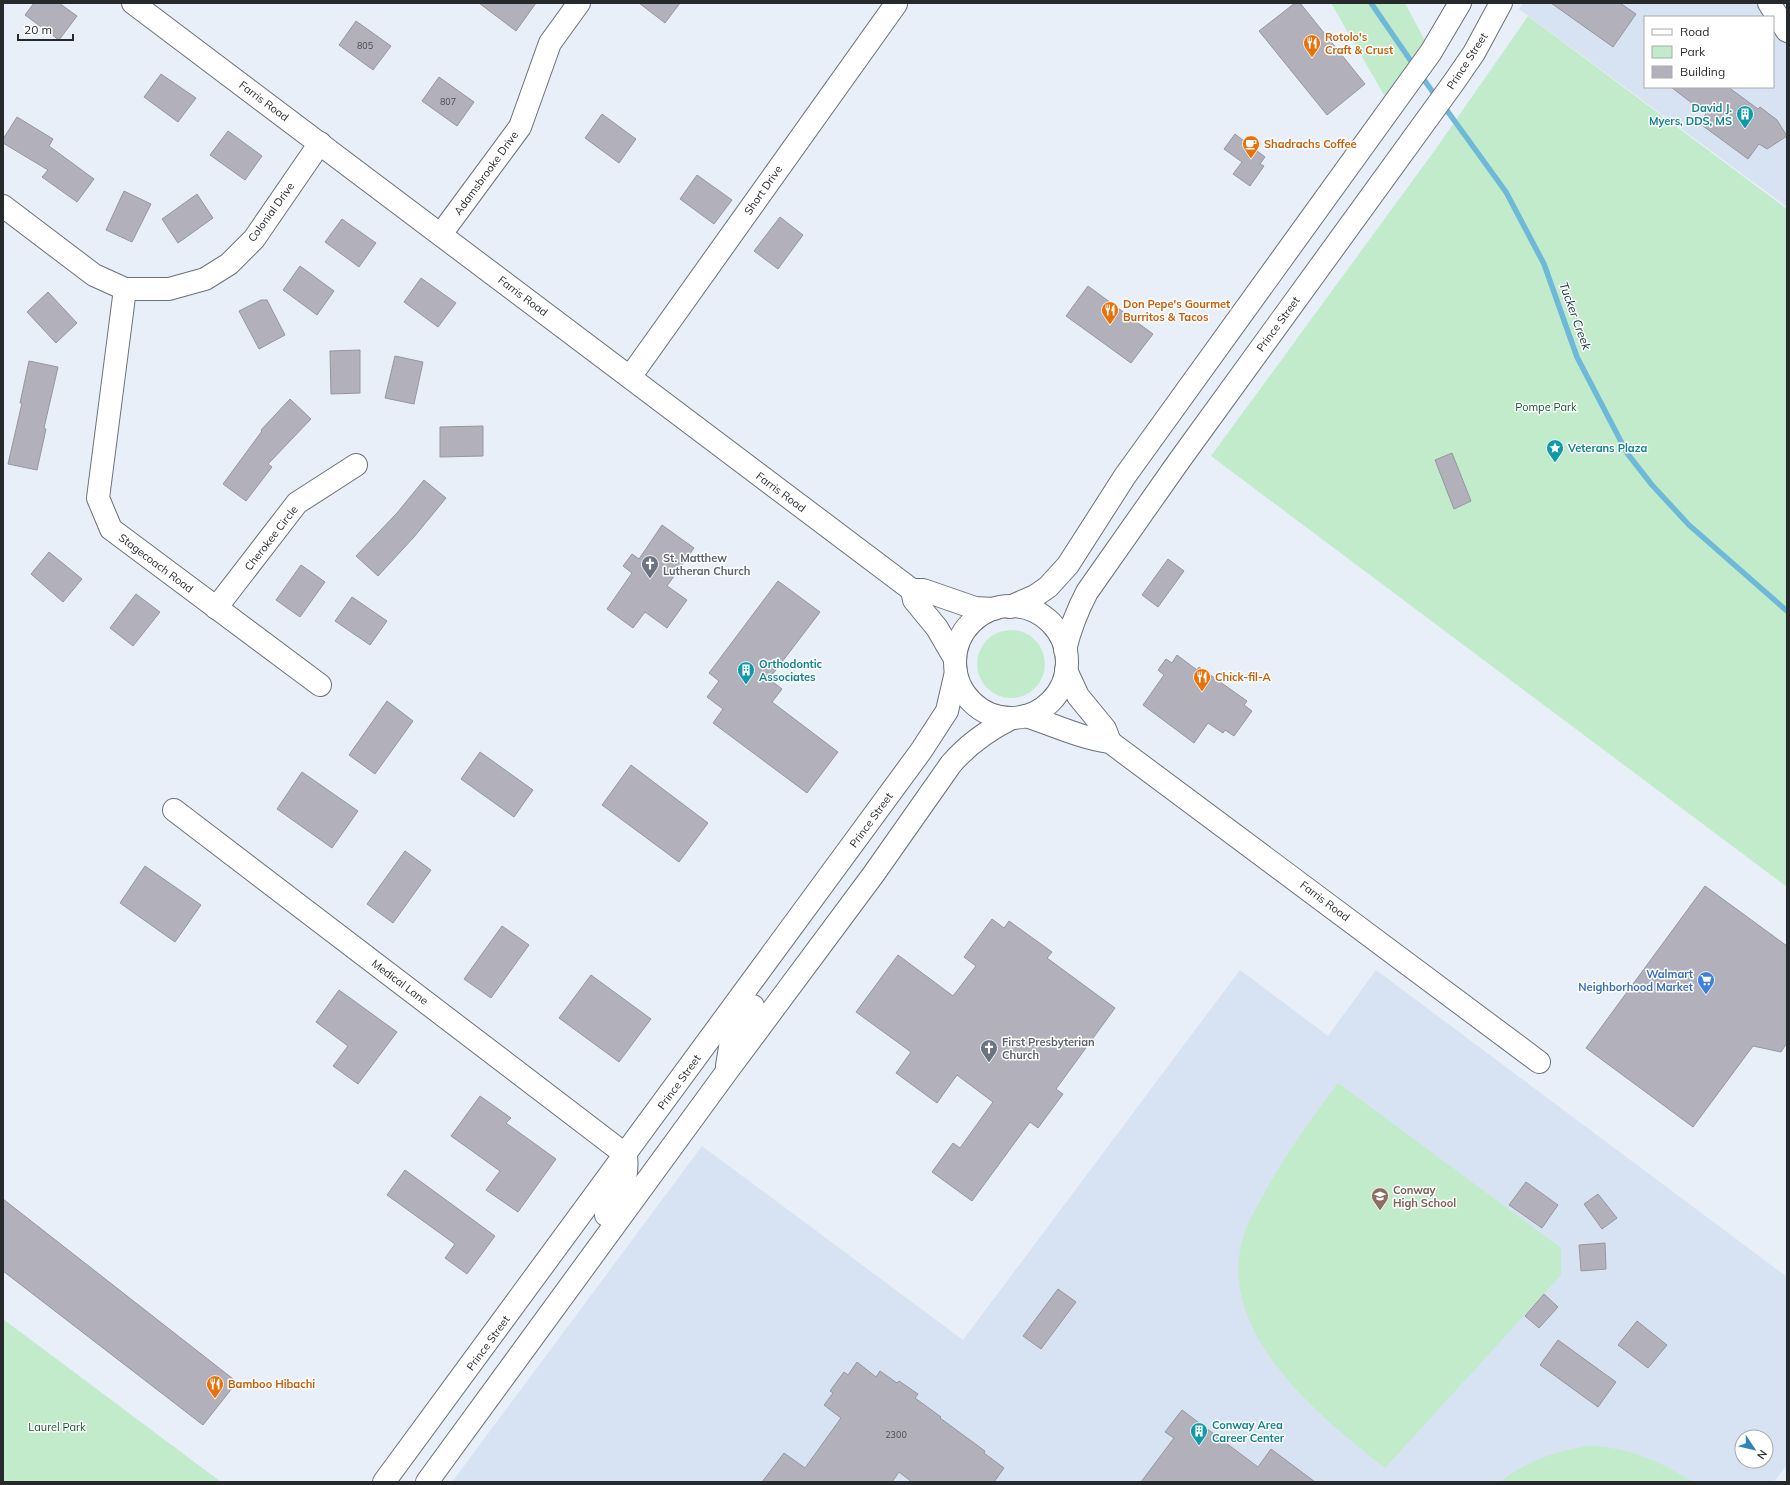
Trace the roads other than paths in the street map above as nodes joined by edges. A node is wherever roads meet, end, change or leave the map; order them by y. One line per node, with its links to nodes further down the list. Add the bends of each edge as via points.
1 (133, 3): 8 (main road, Farris Road)
2 (578, 3): 10 (main road, Adamsbrooke Drive, via 550,42 520,126)
3 (1460, 3): 16 (main road, via 1431,52 1124,476 1068,565 1048,587 1035,596)
4 (1501, 3): 17 (main road, Prince Street, via 1454,82 1179,461 1088,592 1079,607)
5 (1769, 3): 7 (main road)
6 (896, 4): 12 (main road, Short Drive)
7 (1787, 31)
8 (320, 143): 10 (main road, Farris Road); 11 (main road, Colonial Drive, via 254,239 229,264 205,279 169,289)
9 (3, 206): 11 (main road, Colonial Drive, via 94,275)
10 (441, 234): 12 (main road, Farris Road)
11 (124, 289): 15 (main road, Stagecoach Road, via 98,498 111,529)
12 (630, 377): 14 (main road, Farris Road)
13 (356, 465): 15 (main road, Cherokee Circle, via 297,503)
14 (912, 590): 16 (main road, Farris Road, via 923,590 975,608); 18 (main road, Farris Road, via 914,600 937,628)
15 (216, 608): 19 (main road, Stagecoach Road)
16 (1002, 608): 17 (main road, via 1025,608 1045,617 1059,634); 18 (main road, via 985,613 969,625 959,643)
17 (1066, 660): 20 (main road, via 1062,686 1051,702 1035,713); 21 (main road, Farris Road, via 1078,696 1105,729)
18 (956, 665): 20 (main road, via 963,691 978,708 998,717); 23 (main road, Prince Street, via 947,711 937,729)
19 (320, 685)
20 (1019, 717): 21 (main road, Farris Road, via 1056,725 1091,739); 25 (main road, via 980,735 962,750)
21 (1110, 742): 24 (main road, Farris Road)
22 (174, 810): 26 (main road, Medical Lane)
23 (826, 880): 25 (main road, via 826,905 730,1041 726,1065); 26 (main road, Prince Street)
24 (1539, 1062)
25 (728, 1070): 27 (main road)
26 (626, 1155): 27 (main road, via 628,1168 624,1183 608,1211 573,1260); 28 (main road, Prince Street)
27 (566, 1291): 31 (main road)
28 (493, 1336): 29 (main road, Prince Street); 30 (main road, via 487,1364)
29 (384, 1482)
30 (399, 1482)
31 (427, 1482)

